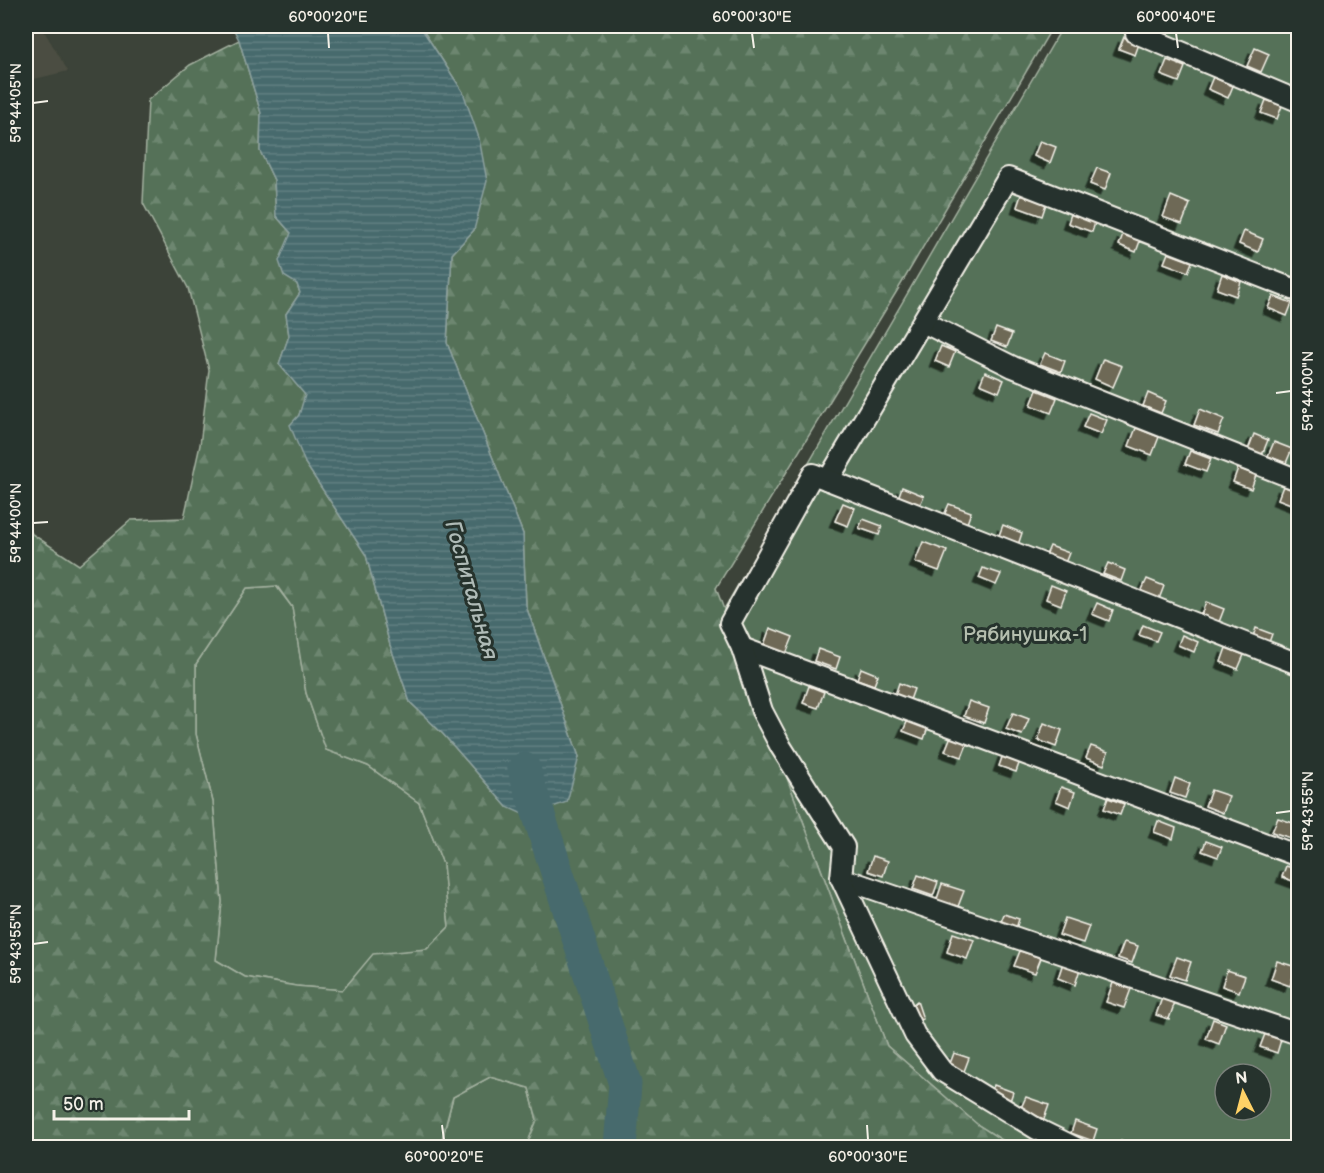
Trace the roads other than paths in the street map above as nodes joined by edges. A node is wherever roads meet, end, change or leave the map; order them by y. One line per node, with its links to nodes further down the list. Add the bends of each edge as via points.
1 (1136, 33): 2 (street)
2 (1299, 101)
3 (1299, 291): 4 (street, via 1008,178)
4 (922, 322): 5 (street); 6 (street, via 1013,367)
5 (828, 480): 7 (street, via 813,474 730,622); 8 (street)
6 (1299, 480)
7 (742, 648): 9 (street); 10 (street, via 762,711 844,847)
8 (1299, 664)
9 (1299, 856)
10 (841, 878): 11 (street); 12 (street, via 915,1035 942,1071)
11 (1299, 1034)
12 (1076, 1148)

